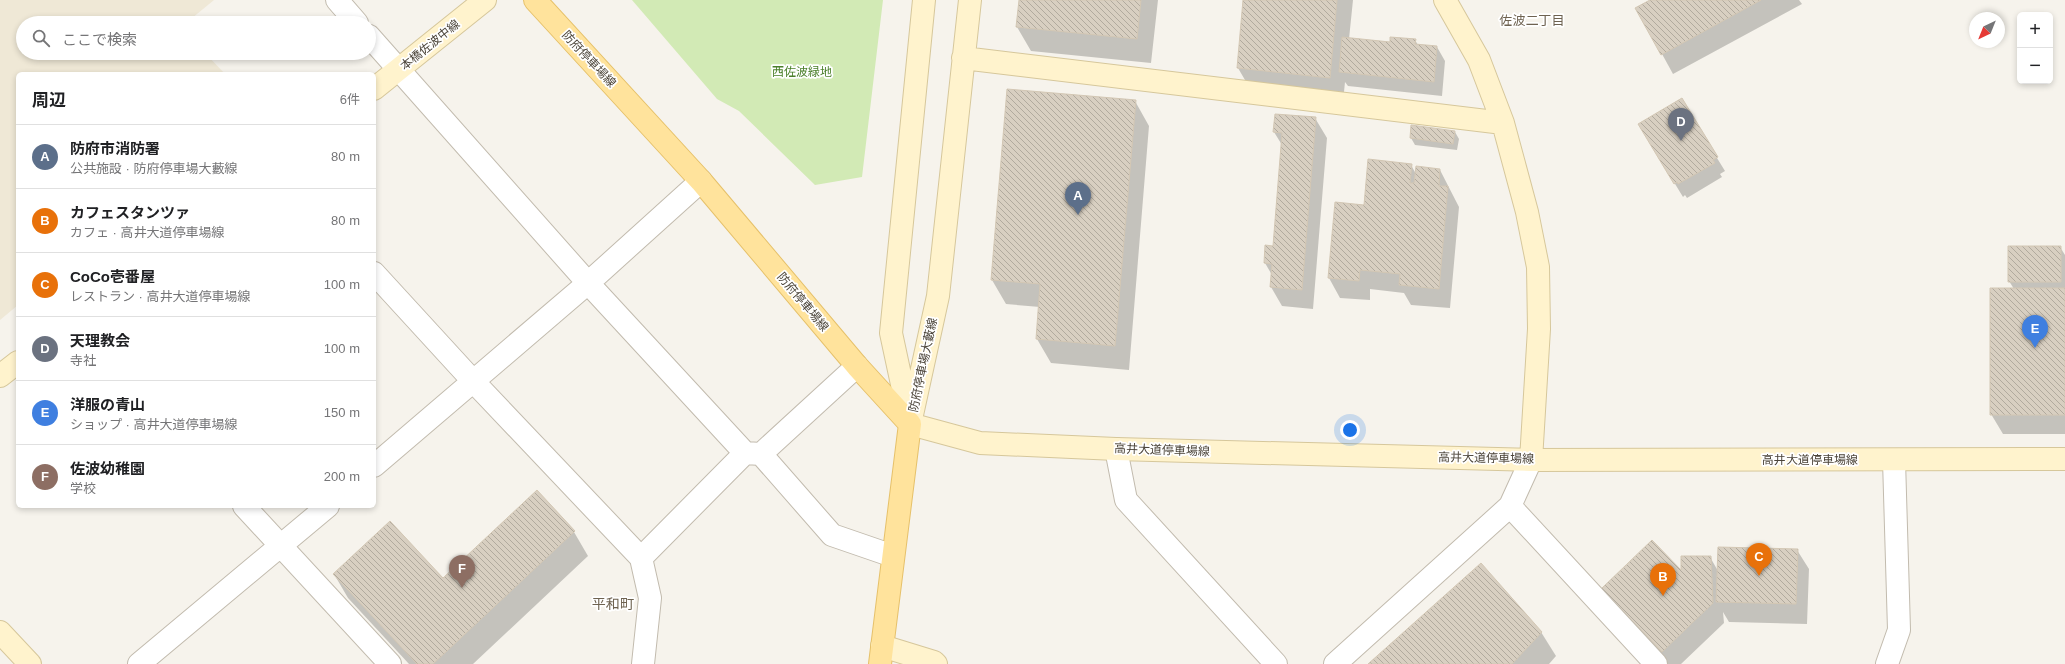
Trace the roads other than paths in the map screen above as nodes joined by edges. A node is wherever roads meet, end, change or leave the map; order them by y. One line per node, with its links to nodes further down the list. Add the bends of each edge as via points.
1 (337, 0): 7 (street)
2 (485, 0): 10 (main road, 本橋佐波中線)
3 (535, 0): 13 (main road, 防府停車場線)
4 (924, 0): 20 (main road, 防府停車場大藪線, via 891,333)
5 (970, 0): 9 (main road, 防府停車場大藪線)
6 (1445, 0): 12 (main road, via 1479,60)
7 (351, 16)
8 (376, 44): 10 (street)
9 (963, 58): 12 (main road); 20 (main road, 防府停車場大藪線, via 938,296)
10 (400, 70): 11 (main road, 本橋佐波中線); 15 (street)
11 (376, 88)
12 (1502, 123): 24 (main road, via 1527,212 1538,267 1539,329)
13 (701, 181): 15 (street); 17 (main road, 防府停車場線)
14 (376, 275): 19 (street)
15 (588, 283): 19 (street); 22 (street)
16 (16, 364): 18 (main road)
17 (857, 366): 20 (main road, 防府停車場線); 22 (street)
18 (0, 376)
19 (473, 381): 26 (street); 32 (street)
20 (910, 424): 21 (main road, 高井大道停車場線, via 980,443); 31 (main road)
21 (1116, 449): 24 (main road, 高井大道停車場線); 40 (street, via 1126,500)
22 (753, 453): 31 (street, via 832,535); 32 (street)
23 (2065, 459): 25 (main road, 高井大道停車場線)
24 (1532, 460): 25 (main road, 高井大道停車場線); 27 (street)
25 (1894, 460): 43 (street, via 1899,630)
26 (376, 464)
27 (1510, 506): 41 (street); 42 (street)
28 (246, 508): 30 (street)
29 (326, 508): 30 (street)
30 (281, 546): 36 (street); 37 (street)
31 (893, 556): 34 (main road)
32 (641, 558): 38 (street, via 650,598)
33 (0, 632): 35 (main road)
34 (881, 655): 39 (main road)
35 (30, 664)
36 (139, 664)
37 (390, 664)
38 (643, 664)
39 (936, 664)
40 (1276, 664)
41 (1335, 664)
42 (1656, 664)
43 (1887, 664)

